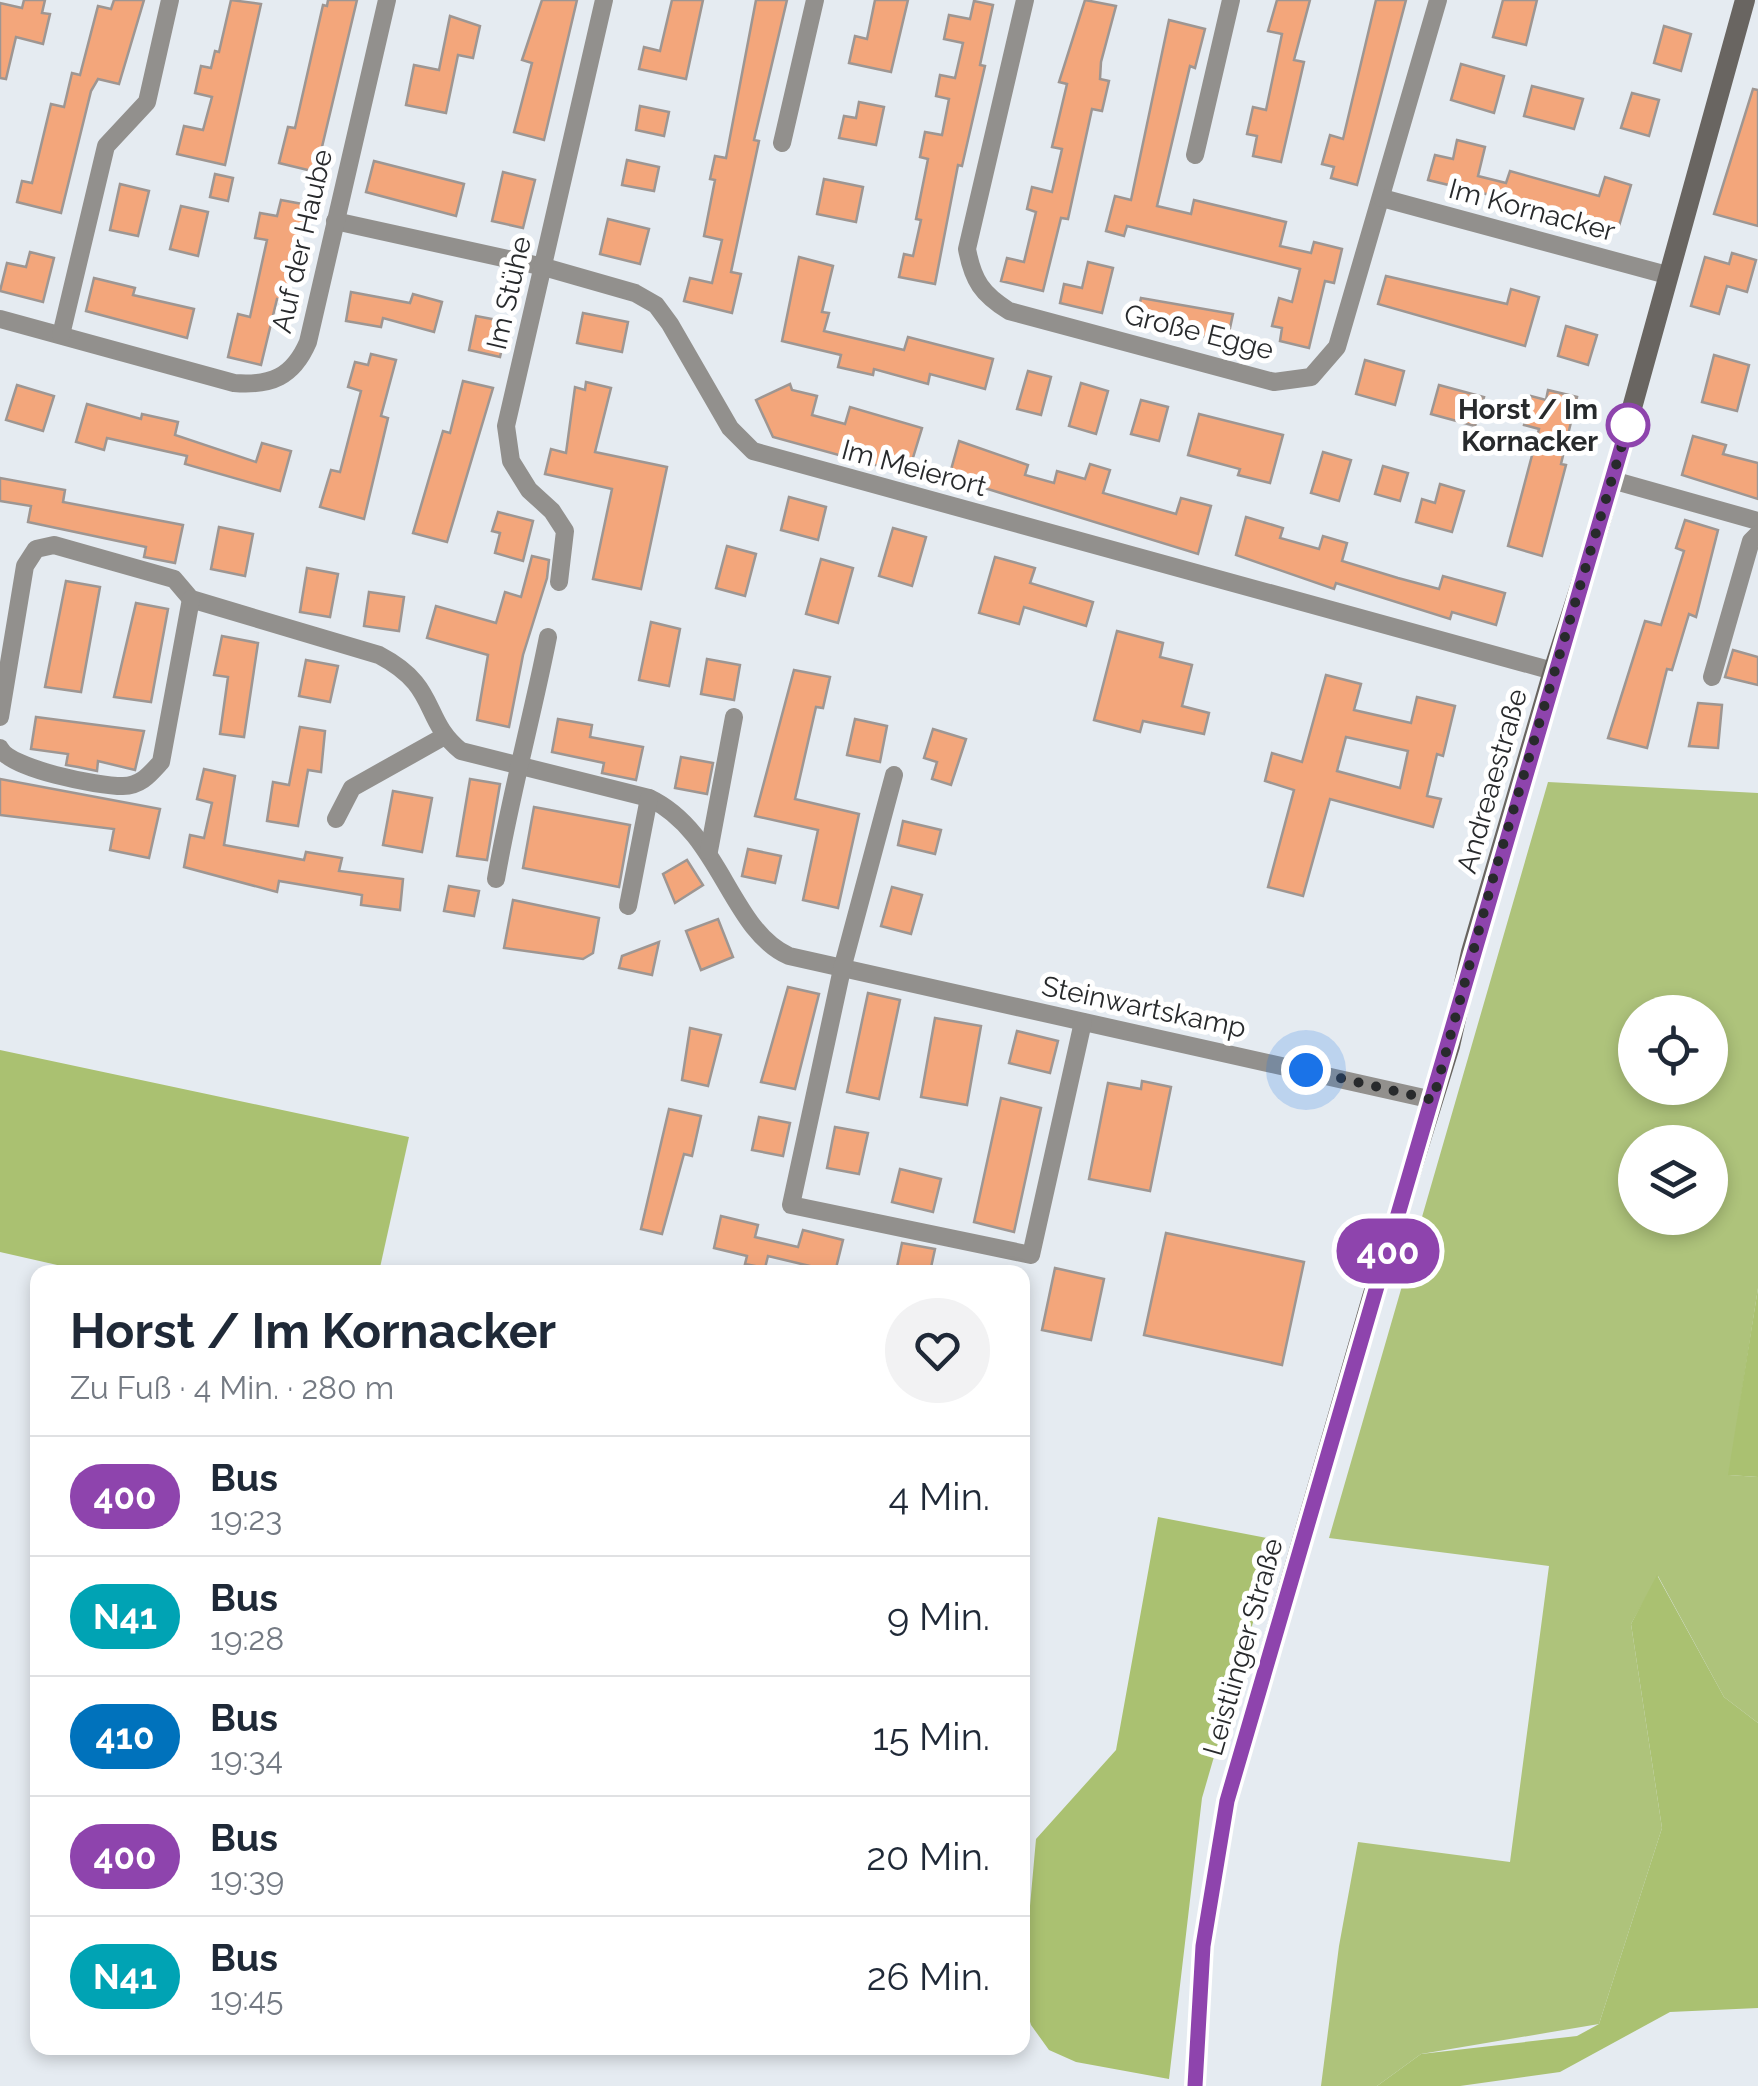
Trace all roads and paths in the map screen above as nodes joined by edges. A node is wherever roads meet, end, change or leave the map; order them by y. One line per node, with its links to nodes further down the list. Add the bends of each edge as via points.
1 (170, 0): 16 (street, via 147,102 106,146)
2 (387, 0): 12 (street, Auf der Haube)
3 (604, 0): 13 (street, Im Stühe)
4 (815, 0): 9 (street)
5 (1024, 0): 11 (street, Große Egge, via 967,250 972,278 1009,311 1274,382 1310,378 1337,348)
6 (1232, 0): 10 (street)
7 (1438, 0): 11 (street, Große Egge)
8 (1745, 0): 14 (street, Andreaestraße)
9 (782, 143)
10 (1195, 155)
11 (1382, 198): 14 (street, Im Kornacker)
12 (335, 221): 13 (street, Im Meierort); 16 (street, Auf der Haube, via 308,342 298,364 278,379 260,386 234,383)
13 (544, 267): 20 (street, Im Stühe, via 506,426 512,461 565,532); 23 (street, Im Meierort, via 656,305 730,428 753,451)
14 (1667, 275): 17 (street, Andreaestraße)
15 (0, 319): 16 (street, Auf der Haube)
16 (61, 335)
17 (1612, 480): 18 (street); 23 (street, Andreaestraße)
18 (1758, 521)
19 (1758, 534): 24 (street, via 1750,541)
20 (559, 582)
21 (192, 598): 26 (street, via 174,579 54,545 36,549 26,566); 27 (street, via 405,668 422,686); 28 (street, via 161,762 145,780 124,786 17,766)
22 (548, 636): 29 (street)
23 (1553, 671): 38 (street, Andreaestraße)
24 (1712, 678)
25 (734, 716): 33 (street)
26 (0, 718)
27 (443, 737): 29 (street, Steinwartskamp, via 461,751); 32 (street, via 352,788)
28 (0, 748)
29 (519, 766): 31 (street, Steinwartskamp); 34 (street)
30 (894, 775): 36 (street)
31 (648, 798): 33 (street, Steinwartskamp, via 671,808); 35 (street)
32 (336, 819)
33 (709, 851): 36 (street, Steinwartskamp, via 776,950)
34 (496, 879)
35 (628, 906)
36 (842, 969): 37 (street, Steinwartskamp); 37 (street, via 790,1206 1031,1255)
37 (1082, 1022): 38 (street, Steinwartskamp)
38 (1433, 1100): 39 (street, Andreaestraße)
39 (1341, 1404): 40 (street, Leistlinger Straße, via 1224,1818 1203,1946)
40 (1195, 2086)

